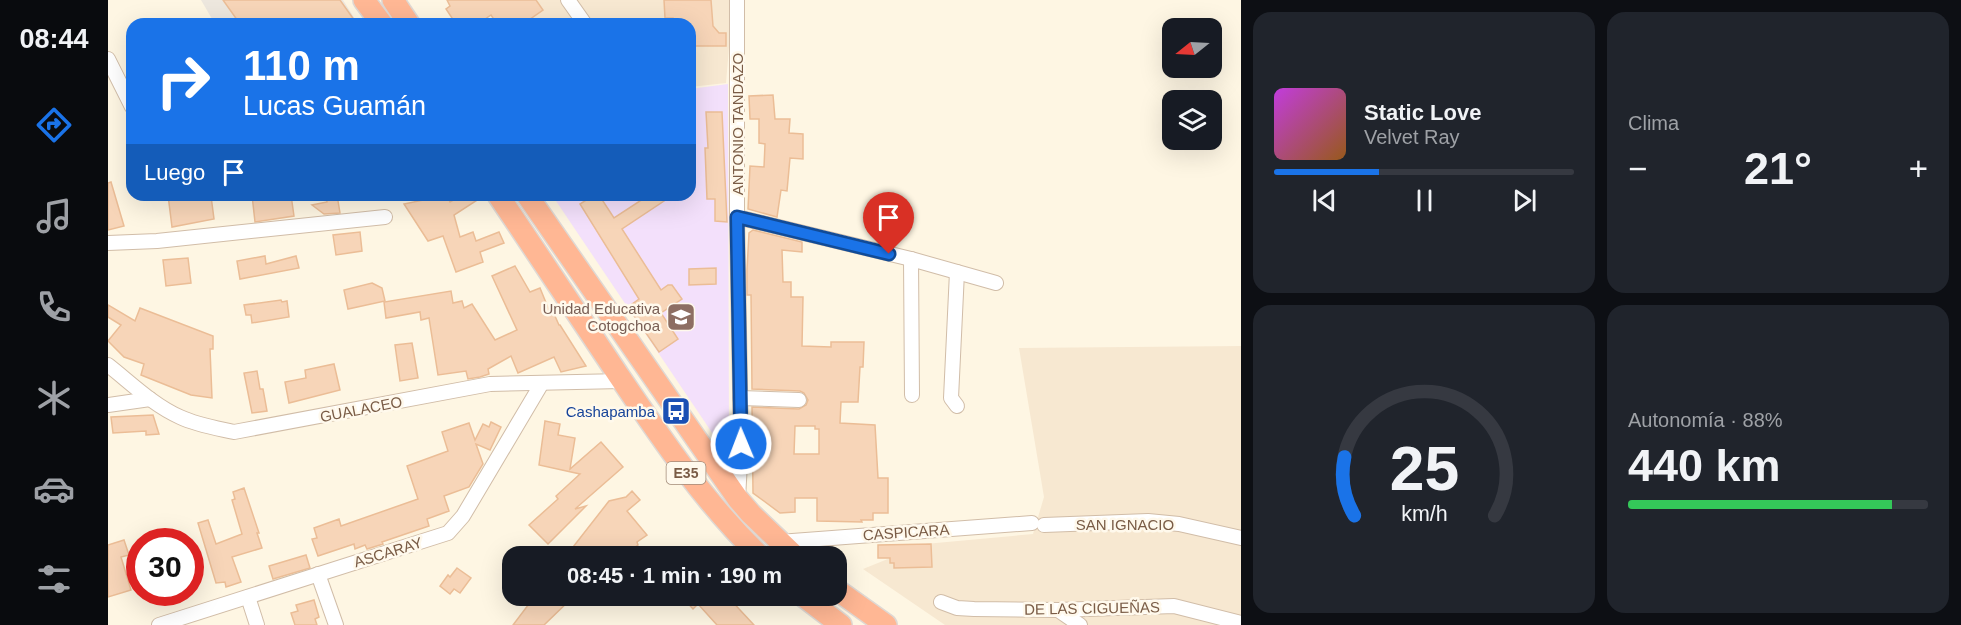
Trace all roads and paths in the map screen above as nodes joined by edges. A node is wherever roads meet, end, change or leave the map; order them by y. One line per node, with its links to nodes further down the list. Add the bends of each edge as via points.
1 (364, 0): 5 (highway)
2 (393, 0): 6 (highway)
3 (568, 0): 7 (street)
4 (737, 0): 13 (street, ANTONIO TANDAZO)
5 (378, 18)
6 (405, 18)
7 (581, 18)
8 (108, 59): 9 (street)
9 (113, 80): 10 (street)
10 (126, 98)
11 (502, 201): 20 (highway, E35)
12 (531, 201): 28 (highway, E35)
13 (737, 217): 16 (street); 23 (street, ANTONIO TANDAZO)
14 (385, 218): 15 (street)
15 (108, 243)
16 (911, 259): 17 (street); 22 (street)
17 (957, 272): 18 (street); 27 (street, via 951,398)
18 (996, 282)
19 (108, 365): 24 (street, GUALACEO)
20 (622, 381): 21 (street, GUALACEO); 32 (highway, E35, via 684,471)
21 (542, 383): 24 (street, GUALACEO, via 489,384 234,432 178,416); 34 (street, ASCARAY, via 463,516 448,533)
22 (912, 394)
23 (740, 398): 25 (street); 28 (street, ANTONIO TANDAZO)
24 (150, 399): 26 (street)
25 (799, 400)
26 (108, 405)
27 (957, 406)
28 (738, 499): 31 (highway, E35)
29 (1038, 524): 30 (street, SAN IGNACIO, via 1148,521); 31 (street, CASPICARA)
30 (1241, 538)
31 (779, 542): 33 (highway, E35)
32 (750, 546)
33 (784, 546)
34 (318, 574): 35 (street, ASCARAY); 41 (street)
35 (248, 597): 42 (street, ASCARAY); 43 (street)
36 (847, 597): 45 (highway)
37 (941, 602): 39 (street, DE LAS CIGUEÑAS, via 957,608)
38 (815, 606): 44 (highway)
39 (1058, 610): 40 (street, DE LAS CIGUEÑAS, via 1174,606); 46 (street)
40 (1241, 623)
41 (332, 624)
42 (159, 625)
43 (257, 625)
44 (841, 625)
45 (886, 625)
46 (1080, 625)

